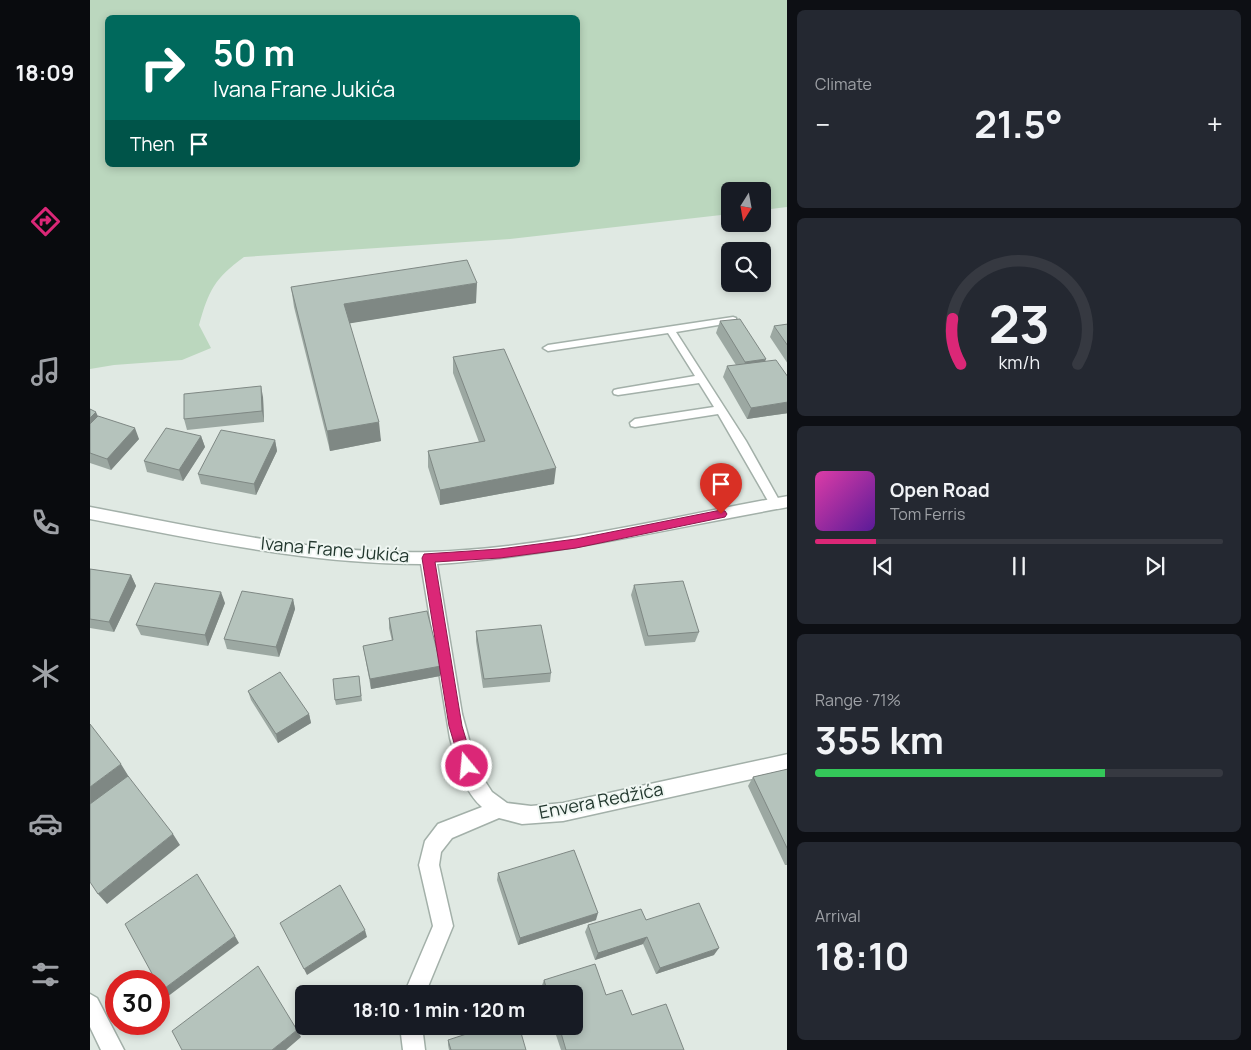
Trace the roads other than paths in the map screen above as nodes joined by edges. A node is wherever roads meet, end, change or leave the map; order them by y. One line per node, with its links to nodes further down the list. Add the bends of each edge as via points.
1 (733, 320): 2 (lane)
2 (670, 329): 3 (lane); 4 (lane)
3 (548, 348)
4 (700, 379): 5 (lane); 6 (lane)
5 (618, 392)
6 (720, 410): 7 (lane); 8 (lane)
7 (635, 423)
8 (781, 502): 10 (street, Ivana Frane Jukića, via 576,543 500,554)
9 (90, 513): 10 (street, Ivana Frane Jukića, via 267,545 347,555)
10 (428, 558): 12 (street, Envera Redžića, via 455,726 467,766 480,792)
11 (787, 762): 12 (street, Envera Redžića, via 563,812 527,816)
12 (499, 809): 13 (street, via 446,831 432,848 429,865 443,926)
13 (418, 985)
14 (90, 1005): 16 (street)
15 (413, 1035): 17 (street)
16 (113, 1050)
17 (414, 1050)

